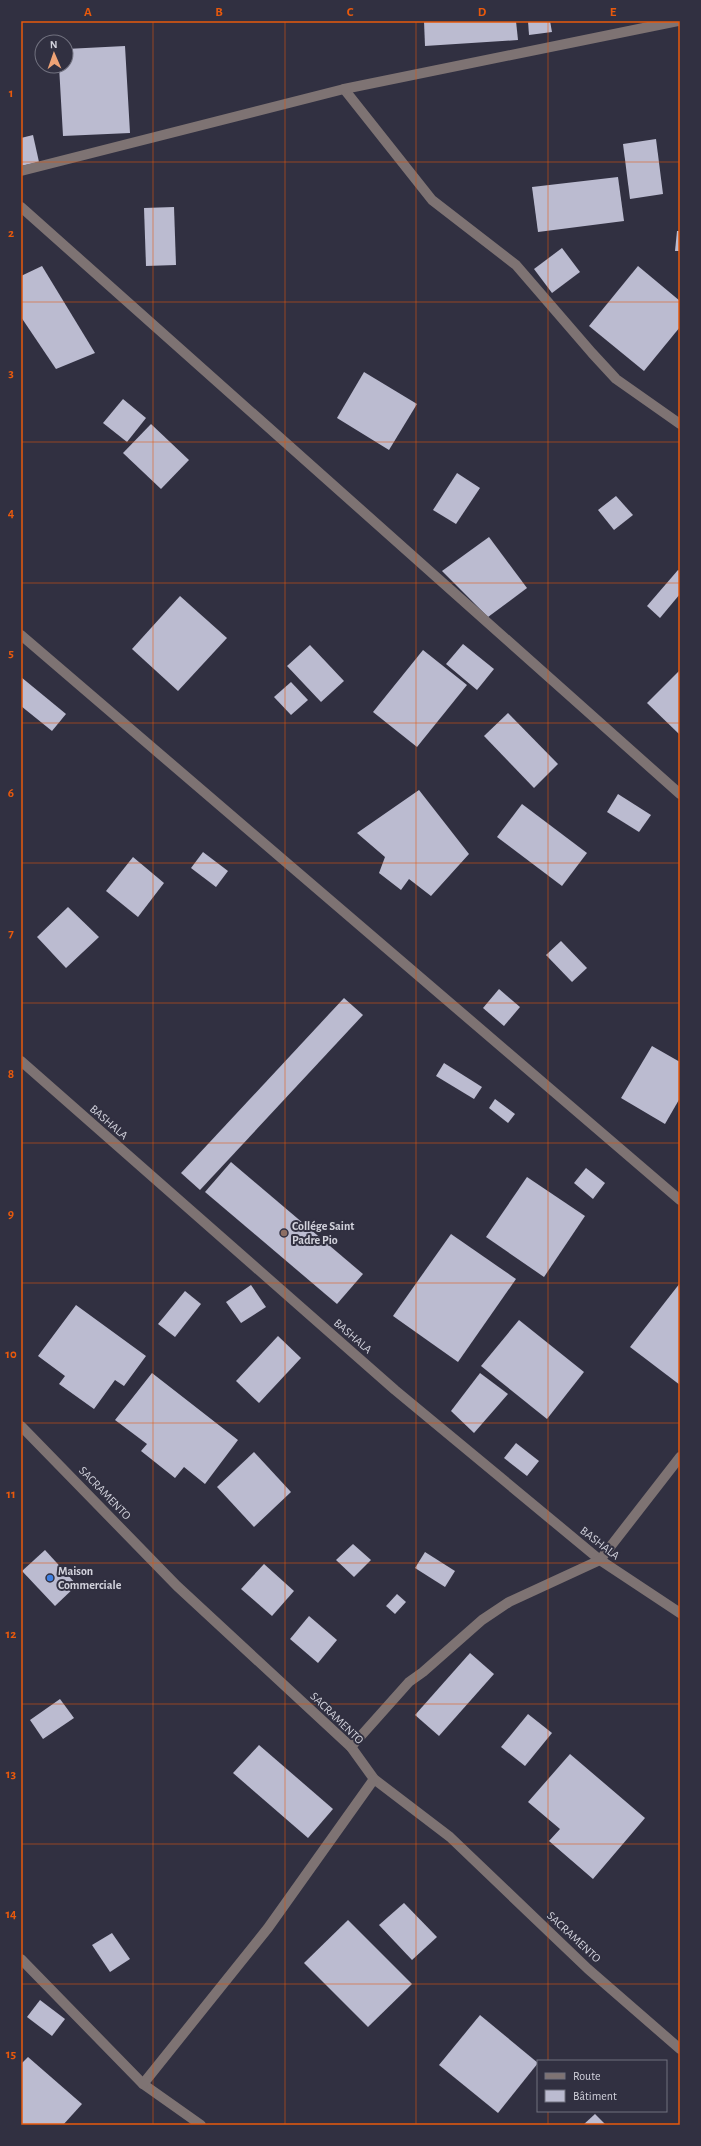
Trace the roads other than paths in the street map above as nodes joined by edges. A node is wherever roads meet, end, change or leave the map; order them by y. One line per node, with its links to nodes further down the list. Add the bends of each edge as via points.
1 (678, 21): 2 (street)
2 (344, 89): 3 (street); 5 (street, via 432,200 516,265 616,379)
3 (21, 171)
4 (21, 207): 7 (street)
5 (680, 424)
6 (21, 635): 9 (street)
7 (680, 794)
8 (21, 1061): 12 (street, BASHALA, via 395,1390)
9 (680, 1200)
10 (21, 1426): 14 (street, SACRAMENTO, via 177,1586)
11 (680, 1457): 12 (street)
12 (600, 1560): 13 (street, BASHALA); 14 (street, via 509,1602 482,1620 409,1682)
13 (680, 1613)
14 (351, 1746): 15 (street, SACRAMENTO)
15 (374, 1780): 17 (street, SACRAMENTO, via 450,1837 588,1969); 18 (street, via 268,1928)
16 (21, 1959): 18 (street)
17 (680, 2049)
18 (143, 2084): 19 (street)
19 (201, 2125)

